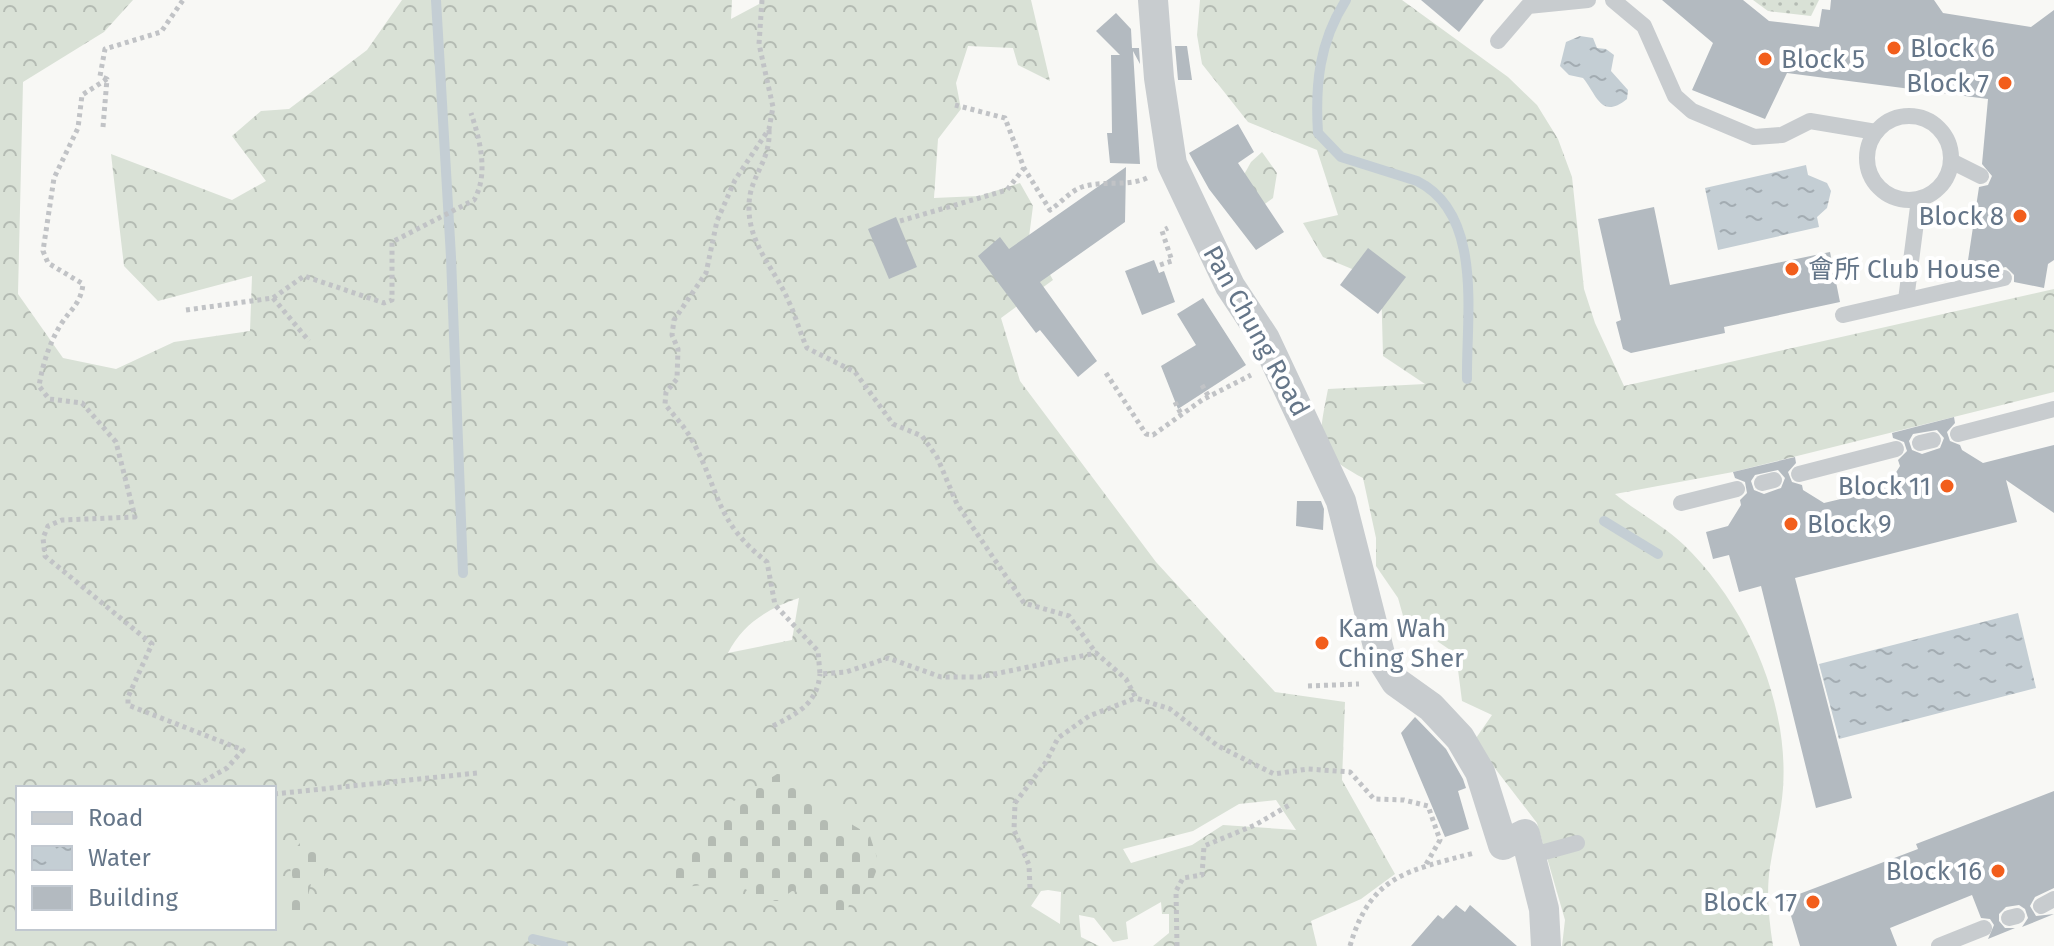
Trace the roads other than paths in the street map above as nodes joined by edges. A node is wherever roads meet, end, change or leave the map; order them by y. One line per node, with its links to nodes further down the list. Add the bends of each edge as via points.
1 (1153, 0): 19 (street, Pan Chung Road, via 1172,164 1230,286 1265,339 1341,501 1388,670 1460,738)
2 (1588, 0): 4 (lane, via 1528,6)
3 (1613, 0): 5 (lane, via 1644,26 1675,96 1692,111 1754,137 1782,135 1810,121)
4 (1498, 41)
5 (1876, 132): 6 (lane, via 1902,117 1931,122 1942,133); 8 (lane, via 1867,163 1873,180 1893,197)
6 (1951, 161): 7 (lane); 8 (lane, via 1946,179)
7 (1981, 176)
8 (1919, 199): 10 (lane)
9 (2004, 278): 10 (lane)
10 (1906, 300): 11 (lane)
11 (1843, 315)
12 (2054, 409): 13 (lane)
13 (1958, 434)
14 (1896, 449): 15 (lane)
15 (1799, 474)
16 (1737, 489): 17 (lane)
17 (1681, 503)
18 (1577, 843): 19 (lane)
19 (1516, 851): 21 (street, via 1544,909)
20 (1984, 928): 22 (lane)
21 (1546, 946)
22 (1939, 946)

